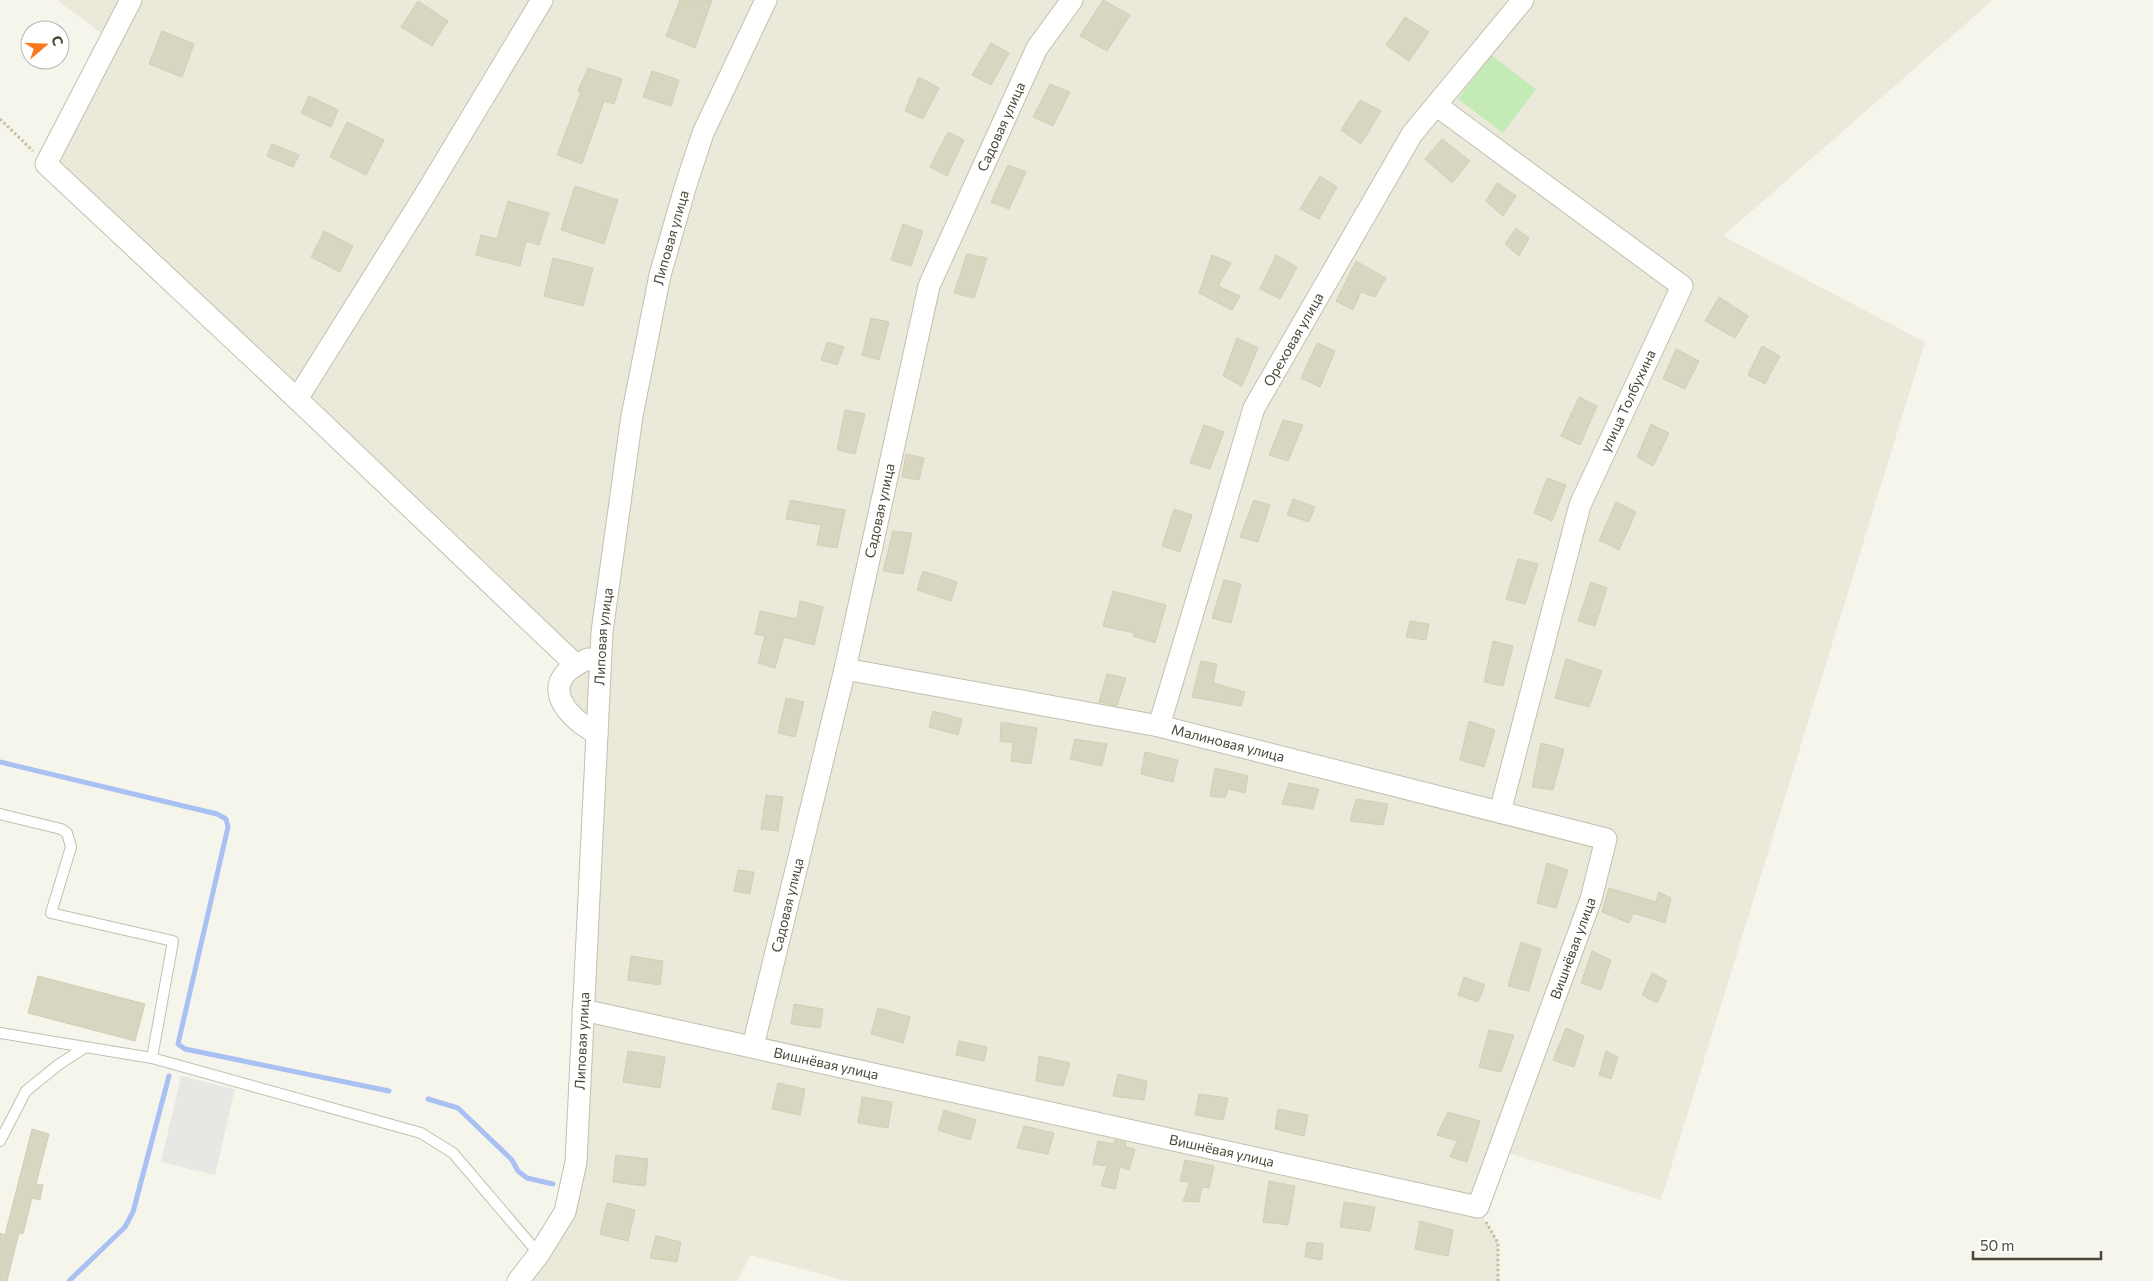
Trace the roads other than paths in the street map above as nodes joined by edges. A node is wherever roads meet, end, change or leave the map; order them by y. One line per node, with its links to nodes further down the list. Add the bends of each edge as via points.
1 (131, 0): 7 (street, via 46,164)
2 (542, 0): 7 (street)
3 (766, 0): 8 (street, Липовая улица, via 703,133 660,275 630,426)
4 (1072, 0): 10 (street, Садовая улица, via 1037,48 929,286)
5 (1514, 3): 6 (street, Ореховая улица)
6 (1436, 105): 11 (street, Ореховая улица, via 1412,134 1254,408); 13 (street, улица Толбухина, via 1682,286 1580,505)
7 (297, 399): 9 (street)
8 (601, 658): 9 (street, via 591,657); 12 (street, Липовая улица)
9 (576, 665): 12 (street, via 566,671 559,695 568,713)
10 (845, 669): 11 (street, Малиновая улица); 18 (street, Садовая улица)
11 (1159, 726): 13 (street, Малиновая улица)
12 (597, 734): 16 (street, Липовая улица)
13 (1500, 812): 15 (street, Малиновая улица)
14 (0, 814): 20 (lane, via 67,833 70,847 51,913 173,941)
15 (1606, 839): 18 (street, Вишнёвая улица, via 1592,899 1478,1208)
16 (583, 1010): 18 (street, Вишнёвая улица); 22 (street, Липовая улица, via 576,1162 565,1212)
17 (0, 1032): 19 (lane)
18 (753, 1046)
19 (84, 1048): 20 (lane); 21 (lane, via 26,1091)
20 (152, 1058): 22 (lane, via 421,1133 453,1153)
21 (1, 1135)
22 (539, 1254): 23 (street, Липовая улица)
23 (518, 1281)

